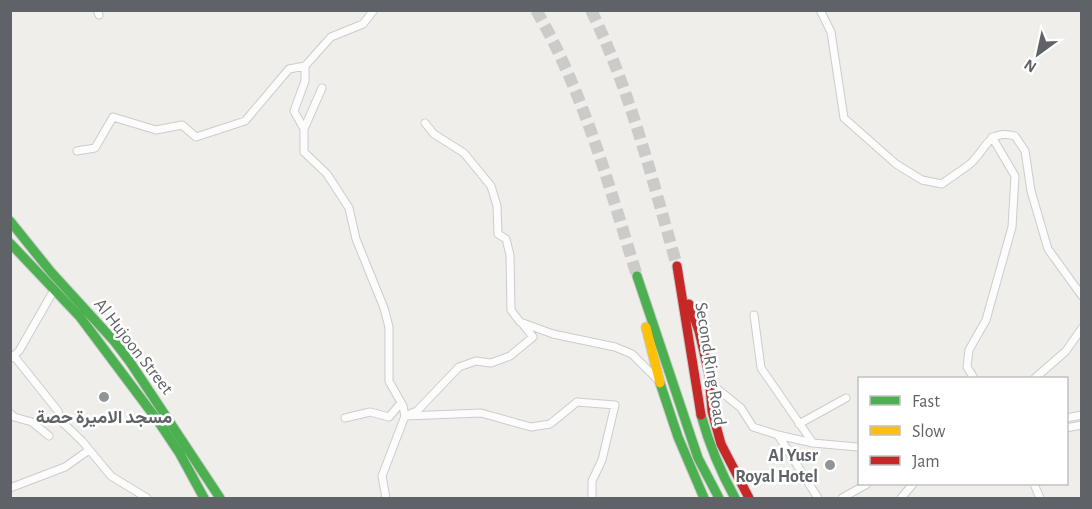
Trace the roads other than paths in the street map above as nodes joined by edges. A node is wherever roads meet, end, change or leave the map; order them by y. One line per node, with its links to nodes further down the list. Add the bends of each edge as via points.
1 (374, 10): 3 (street, via 363,24 331,37)
2 (820, 10): 7 (street, via 831,32 844,118 896,164 922,180 942,184 971,163)
3 (305, 66): 6 (street, via 305,81 294,111); 8 (street, via 289,69 238,124 196,137 182,125 156,130 113,117 95,148)
4 (322, 88): 6 (street)
5 (425, 123): 18 (street, via 434,134 464,153 491,186 497,206 498,234 506,239 510,255 511,310)
6 (304, 129): 28 (street, via 304,152 327,174 349,208 356,239 384,308 389,381)
7 (992, 136): 15 (street, via 1015,136 1025,151 1031,191 1048,249); 23 (street, via 1015,176 1012,228 986,320 969,350 967,367)
8 (77, 151)
9 (10, 221): 43 (main road, Al Hujoon Street, via 130,362)
10 (12, 249): 13 (main road, Al Hujoon Street)
11 (677, 266): 14 (main road, Second Ring Road)
12 (637, 276): 16 (main road, Second Ring Road)
13 (54, 290): 21 (street); 42 (main road, Al Hujoon Street, via 80,317 158,421)
14 (683, 292): 26 (main road, via 699,331); 48 (main road, Second Ring Road, via 695,390 708,443)
15 (1082, 296)
16 (645, 302): 20 (main road); 47 (main road, Second Ring Road, via 698,458)
17 (754, 315): 32 (street, via 761,368)
18 (520, 322): 22 (street, via 561,336 615,347); 30 (street, via 533,337 510,356 459,367 417,411)
19 (1082, 328): 24 (street, via 1066,351)
20 (653, 354): 22 (street); 25 (main road)
21 (12, 358): 37 (street)
22 (640, 362): 25 (street)
23 (973, 377)
24 (1036, 377)
25 (660, 383): 46 (main road)
26 (710, 383): 33 (street, via 741,408 753,427); 49 (main road, via 712,411 721,444)
27 (846, 398): 32 (street)
28 (402, 403): 30 (street); 31 (street, via 389,417 370,412)
29 (10, 413): 34 (street, via 32,422)
30 (405, 416): 44 (street, via 382,476); 45 (street, via 482,412 531,427 550,424 577,402 615,405 602,460 592,481)
31 (345, 418)
32 (799, 424): 35 (street)
33 (778, 435): 35 (street); 50 (street)
34 (49, 436)
35 (813, 443): 36 (street)
36 (858, 447)
37 (89, 450): 40 (street, via 65,466); 41 (street, via 111,476)
38 (864, 485): 51 (street)
39 (911, 485): 52 (street)
40 (10, 488)
41 (147, 498)
42 (204, 498)
43 (219, 498)
44 (386, 498)
45 (592, 498)
46 (705, 498)
47 (719, 498)
48 (735, 498)
49 (749, 498)
50 (818, 498)
51 (842, 498)
52 (901, 498)

